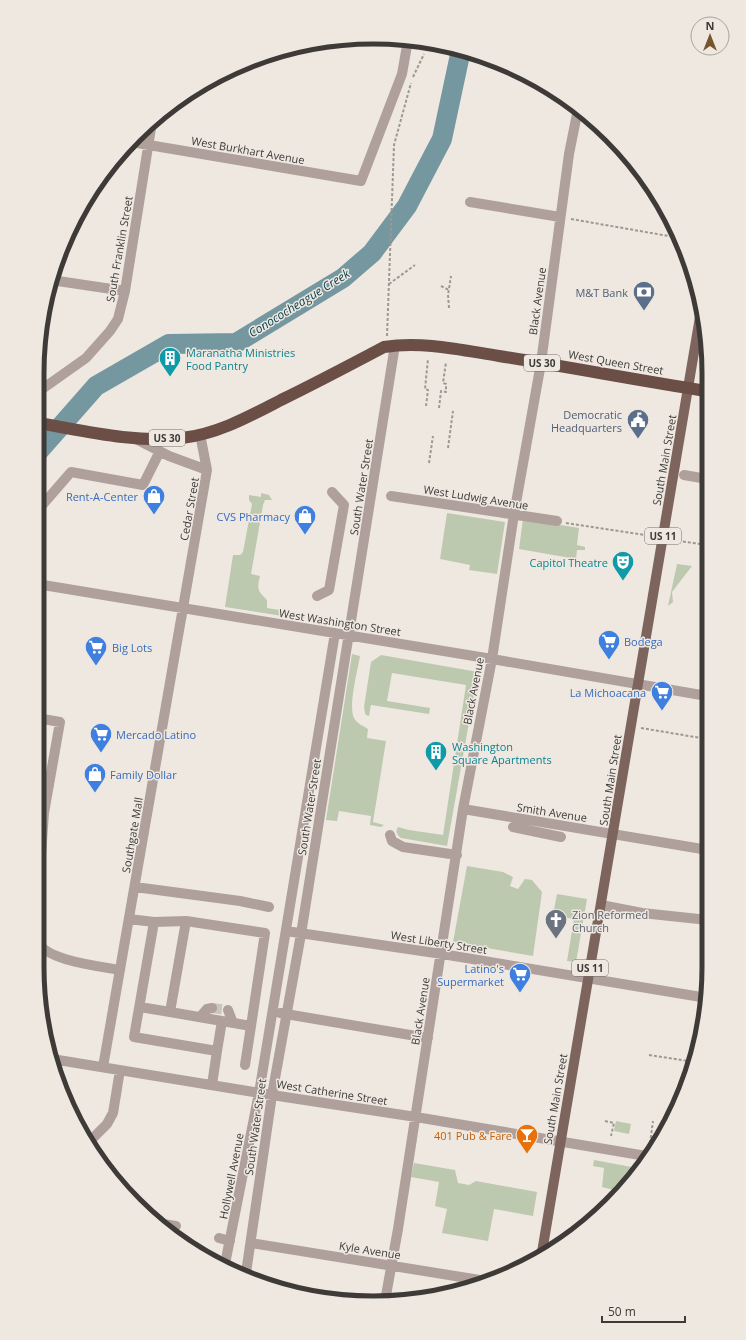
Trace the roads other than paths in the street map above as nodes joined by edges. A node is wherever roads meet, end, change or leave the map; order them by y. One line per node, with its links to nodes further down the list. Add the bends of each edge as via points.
1 (408, 46): 5 (street, West Burkhart Avenue, via 402,74 361,181)
2 (577, 115): 7 (street, Black Avenue)
3 (150, 131): 5 (street, South Franklin Street)
4 (137, 143): 5 (street, West Burkhart Avenue)
5 (148, 145): 9 (street, South Franklin Street)
6 (470, 202): 7 (street)
7 (560, 217): 12 (street, Black Avenue)
8 (57, 281): 9 (street)
9 (125, 291): 13 (street, South Franklin Street, via 118,319 110,331 86,358)
10 (699, 327): 14 (main road, South Main Street / US 11)
11 (391, 341): 12 (highway, West Queen Street / US 30); 17 (highway, US 30, via 241,421); 32 (street, South Water Street)
12 (540, 363): 14 (highway, West Queen Street / US 30); 26 (street, Black Avenue)
13 (44, 388)
14 (689, 388): 15 (highway, US 30); 34 (main road, South Main Street / US 11)
15 (702, 390)
16 (44, 424): 18 (highway, US 30)
17 (200, 434): 18 (highway, US 30, via 183,438); 20 (street)
18 (134, 437): 19 (street, Cedar Street)
19 (160, 451): 20 (street, Cedar Street); 25 (street, via 143,485 71,472)
20 (207, 470): 30 (street, Cedar Street)
21 (684, 475): 22 (street)
22 (702, 478)
23 (332, 492): 29 (street, via 344,505 329,590)
24 (391, 496): 26 (street, West Ludwig Avenue)
25 (44, 503)
26 (514, 514): 27 (street, West Ludwig Avenue); 33 (street, Black Avenue)
27 (557, 521)
28 (44, 585): 30 (street, West Washington Street)
29 (317, 596)
30 (184, 608): 31 (street, West Washington Street); 45 (street, Southgate Mall)
31 (335, 633): 32 (street, West Washington Street); 52 (street, South Water Street)
32 (350, 635): 33 (street, West Washington Street); 53 (street, South Water Street)
33 (492, 659): 34 (street, West Washington Street); 37 (street, Black Avenue)
34 (638, 684): 35 (street, West Washington Street); 40 (main road, South Main Street / US 11)
35 (702, 695)
36 (44, 719): 38 (street, via 60,722)
37 (463, 809): 40 (street, Smith Avenue); 44 (street, Black Avenue)
38 (44, 813)
39 (513, 827): 42 (street)
40 (613, 834): 43 (street, Smith Avenue); 46 (main road, South Main Street / US 11)
41 (390, 835): 44 (street, via 392,841 403,847)
42 (561, 837)
43 (702, 849)
44 (457, 855): 55 (street, Black Avenue)
45 (135, 887): 47 (street); 48 (street, Southgate Mall)
46 (601, 905): 49 (street, via 642,913); 57 (main road, South Main Street / US 11)
47 (269, 907)
48 (129, 919): 51 (street); 56 (street, Southgate Mall)
49 (702, 919)
50 (186, 921): 51 (street); 62 (street); 68 (street, via 265,933)
51 (154, 922): 59 (street)
52 (286, 931): 53 (street, West Liberty Street); 63 (street, South Water Street)
53 (301, 934): 55 (street, West Liberty Street); 64 (street, South Water Street)
54 (44, 950): 56 (street, via 56,957)
55 (442, 954): 57 (street, West Liberty Street); 69 (street, Black Avenue)
56 (120, 970): 73 (street, Southgate Mall)
57 (589, 978): 58 (street, West Liberty Street); 80 (main road, South Main Street / US 11)
58 (700, 997)
59 (140, 1007): 62 (street); 70 (street, via 134,1037)
60 (212, 1008): 65 (street, via 207,1009)
61 (228, 1010): 67 (street)
62 (170, 1012): 65 (street)
63 (272, 1012): 64 (street); 76 (street, South Water Street)
64 (286, 1014): 69 (street); 77 (street, South Water Street)
65 (200, 1017): 66 (street)
66 (222, 1021): 67 (street); 70 (street)
67 (233, 1023): 68 (street)
68 (251, 1026): 72 (street)
69 (428, 1038): 78 (street, Black Avenue)
70 (217, 1051): 75 (street)
71 (57, 1060): 73 (street, West Catherine Street)
72 (245, 1065)
73 (103, 1067): 74 (street, West Catherine Street)
74 (120, 1070): 75 (street, West Catherine Street); 79 (street, via 113,1113 107,1124)
75 (212, 1085): 76 (street, West Catherine Street)
76 (259, 1093): 77 (street, West Catherine Street); 85 (street, Hollywell Avenue)
77 (272, 1095): 78 (street, West Catherine Street); 86 (street, South Water Street)
78 (416, 1117): 80 (street, West Catherine Street); 89 (street, Black Avenue)
79 (92, 1139)
80 (560, 1141): 81 (street, West Catherine Street); 87 (main road, South Main Street / US 11)
81 (643, 1155)
82 (169, 1225): 83 (street)
83 (176, 1226)
84 (219, 1238): 85 (street)
85 (230, 1241): 88 (street, Hollywell Avenue)
86 (251, 1243): 89 (street, Kyle Avenue); 90 (street, South Water Street)
87 (542, 1249)
88 (226, 1262)
89 (392, 1265): 91 (street, Kyle Avenue); 92 (street, Black Avenue)
90 (246, 1271)
91 (477, 1280)
92 (386, 1295)

